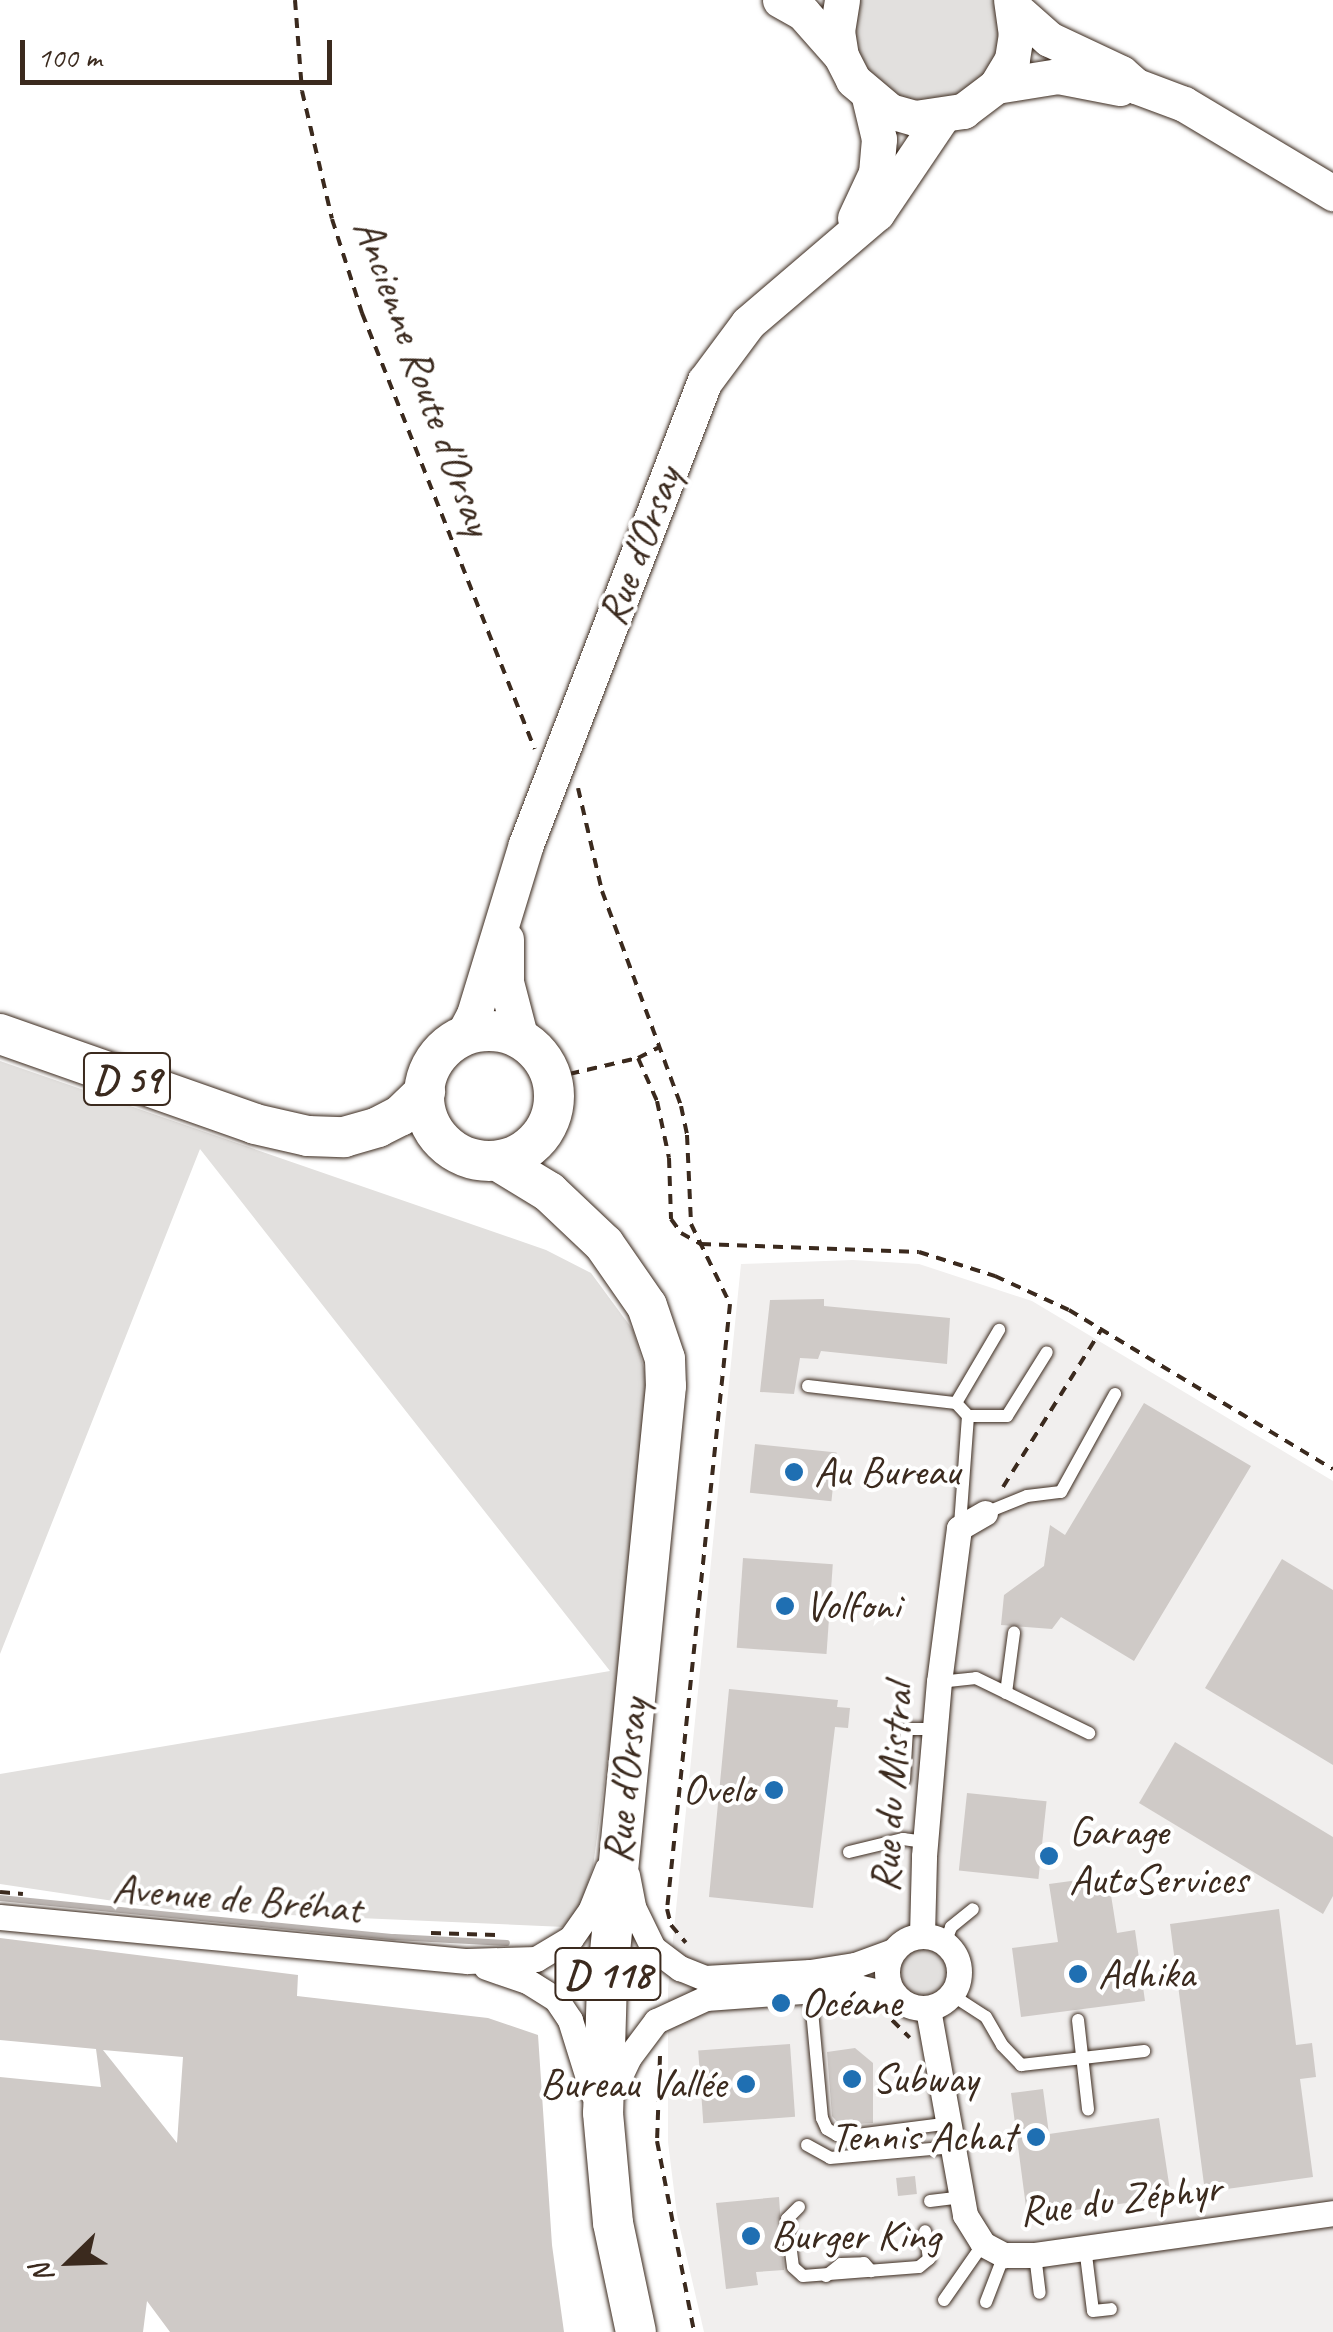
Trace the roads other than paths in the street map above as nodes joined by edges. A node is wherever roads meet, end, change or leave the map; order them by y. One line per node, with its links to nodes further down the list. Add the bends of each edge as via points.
1 (780, 0): 4 (main road, via 803,14)
2 (842, 0): 4 (main road)
3 (1012, 4): 5 (main road, via 1012,58); 6 (main road, via 1033,29)
4 (841, 56): 7 (main road)
5 (996, 86): 6 (main road, via 1046,76); 8 (main road, via 963,111)
6 (1136, 86): 9 (main road, via 1184,104)
7 (869, 97): 8 (main road, via 890,111); 10 (main road, via 878,139 876,173)
8 (941, 118): 10 (main road, Rue d'Orsay, via 890,198)
9 (1333, 193)
10 (850, 233): 11 (main road, Rue d'Orsay, via 748,323 705,381)
11 (507, 908): 13 (main road, Rue d'Orsay); 14 (main road, Rue d'Orsay, via 506,982)
12 (0, 1034): 16 (main road, D 59)
13 (462, 1037): 14 (main road, via 502,1032); 15 (main road, via 436,1060)
14 (520, 1039): 17 (main road, via 552,1078)
15 (425, 1092): 16 (main road, D 59, via 400,1116 344,1137); 18 (main road, via 426,1111)
16 (255, 1124): 18 (main road, D 59, via 306,1150 347,1155)
17 (545, 1131): 19 (main road, via 516,1156); 20 (main road, Rue d'Orsay / D 118)
18 (445, 1144): 19 (main road, via 462,1156)
19 (498, 1161): 20 (main road, Rue d'Orsay / D 118, via 549,1192)
20 (604, 1244): 35 (main road, Rue d'Orsay / D 118, via 647,1306 666,1386)
21 (999, 1330): 25 (lane)
22 (1048, 1352): 26 (lane, via 1007,1416)
23 (808, 1386): 25 (lane)
24 (1115, 1394): 27 (lane, via 1061,1492 1027,1496)
25 (956, 1403): 26 (lane)
26 (968, 1416): 28 (lane, Rue du Mistral)
27 (985, 1513): 28 (street)
28 (960, 1528): 30 (street, Rue du Mistral)
29 (1014, 1633): 31 (lane)
30 (939, 1682): 31 (lane, via 976,1678); 32 (street, Rue du Mistral)
31 (1006, 1693): 33 (lane)
32 (935, 1730): 34 (lane, via 907,1729); 36 (street, Rue du Mistral)
33 (1089, 1733)
34 (904, 1780)
35 (620, 1836): 41 (street, via 633,1906 653,1948 680,1968 705,1978 810,1972); 42 (street, Avenue de Bréhat, via 591,1910 571,1938 536,1959); 51 (main road, Rue d'Orsay / D 118)
36 (925, 1842): 37 (lane, via 903,1839); 40 (street, Rue du Mistral)
37 (849, 1852)
38 (972, 1909): 40 (lane)
39 (0, 1917): 42 (street, Avenue de Bréhat)
40 (933, 1939): 41 (street, via 901,1943); 44 (street, via 958,1962)
41 (893, 1951): 45 (street, via 886,1974)
42 (467, 1961): 51 (street, Avenue de Bréhat, via 527,1980 556,1999 579,2044)
43 (810, 1989): 45 (street, via 856,1987); 51 (street, via 706,1998 656,2021 629,2058); 52 (lane, via 828,2129 837,2135)
44 (952, 1995): 46 (street); 49 (lane, via 986,2017 1022,2065)
45 (890, 2005): 46 (street)
46 (928, 2009): 52 (street, Rue du Zéphyr)
47 (1078, 2020): 49 (lane)
48 (1144, 2051): 49 (lane)
49 (1082, 2058): 50 (lane)
50 (1088, 2109)
51 (604, 2125): 66 (main road, Rue d'Orsay / D 118, via 613,2222)
52 (952, 2135): 53 (lane, via 830,2158); 54 (street, Rue du Zéphyr)
53 (806, 2144)
54 (962, 2198): 55 (lane); 60 (street, Rue du Zéphyr, via 965,2216)
55 (930, 2201)
56 (798, 2207): 58 (lane, via 788,2219 793,2267 803,2276 920,2267 928,2259)
57 (1333, 2213): 59 (street, Rue du Zéphyr)
58 (925, 2231)
59 (1085, 2247): 61 (street, Rue du Zéphyr); 65 (lane, via 1093,2311)
60 (993, 2250): 61 (street, Rue du Zéphyr); 63 (lane); 64 (lane)
61 (1035, 2255): 62 (lane)
62 (1040, 2293)
63 (944, 2300)
64 (986, 2302)
65 (1111, 2310)
66 (636, 2332)

